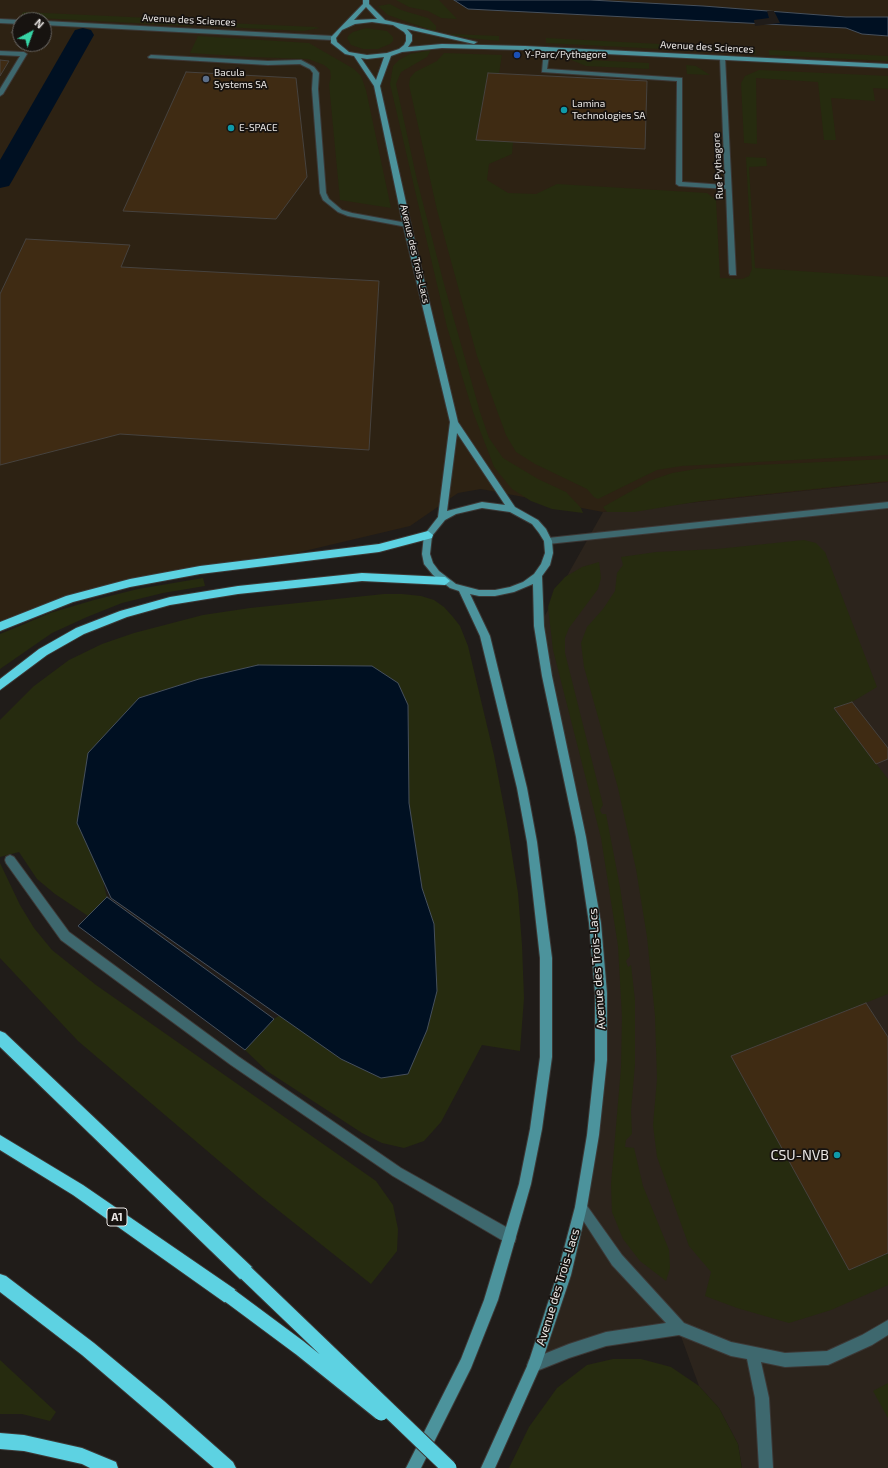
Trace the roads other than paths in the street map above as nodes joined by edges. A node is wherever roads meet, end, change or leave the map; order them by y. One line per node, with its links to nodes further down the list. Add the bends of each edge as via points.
1 (366, 2): 3 (street); 6 (street)
2 (0, 21): 4 (street)
3 (382, 21): 6 (street, Avenue des Sciences, via 363,21); 7 (street, Avenue des Sciences)
4 (12, 22)
5 (52, 23): 8 (street, Avenue des Sciences)
6 (346, 25): 8 (street)
7 (401, 26): 9 (street, Avenue des Sciences, via 445,37); 11 (street, via 409,35 409,41)
8 (333, 38): 14 (street, via 339,49)
9 (525, 48): 10 (street, Avenue des Sciences); 11 (street, Avenue des Sciences, via 442,46)
10 (547, 48): 16 (street, Avenue des Sciences); 20 (street, via 544,71 680,79 679,184)
11 (401, 50): 13 (street, Avenue des Sciences)
12 (0, 53): 19 (street, via 24,54)
13 (388, 55): 14 (street, Avenue des Sciences); 18 (street)
14 (357, 56): 18 (street, Avenue des Trois-Lacs)
15 (151, 57): 21 (street, via 268,63 301,62 312,68 316,73 315,97 326,200 350,215)
16 (723, 58): 17 (street, Avenue des Sciences); 20 (street, Rue Pythagore)
17 (888, 66)
18 (377, 86): 21 (street, Avenue des Trois-Lacs)
19 (0, 94)
20 (729, 187): 22 (street, Rue Pythagore)
21 (407, 225): 23 (street, Avenue des Trois-Lacs)
22 (733, 273)
23 (454, 422): 25 (street, Avenue des Trois-Lacs); 27 (street, Avenue des Trois-Lacs)
24 (885, 505): 26 (street); 29 (street)
25 (512, 509): 27 (street, Avenue des Trois-Lacs, via 482,505 454,511); 29 (street, Avenue des Trois-Lacs, via 525,514 535,522)
26 (888, 513)
27 (442, 518): 28 (street, Avenue des Trois-Lacs)
28 (428, 535): 31 (street, via 426,554 429,564); 33 (highway, via 379,548 200,570 130,583 70,599)
29 (548, 541): 30 (street, via 549,553 545,565)
30 (537, 576): 32 (street, via 526,584 495,593); 38 (street, Avenue des Trois-Lacs, via 539,626 591,894 601,993 601,1060 594,1135)
31 (445, 581): 32 (street); 34 (highway, via 362,576 238,590 170,601 124,614 80,631 43,652)
32 (463, 589): 39 (street, via 485,636 522,788 534,856 546,958 545,1064 525,1184)
33 (0, 626)
34 (0, 685)
35 (10, 860): 39 (street, via 65,936 235,1061 397,1172)
36 (0, 1038): 50 (highway, bridge)
37 (0, 1142): 49 (highway, A1, bridge, via 78,1190 230,1296 371,1404)
38 (581, 1206): 42 (street, via 617,1260); 44 (street, Avenue des Trois-Lacs, via 564,1275)
39 (510, 1237): 48 (street, via 491,1300 466,1363)
40 (0, 1282): 47 (highway, via 88,1349)
41 (888, 1326): 43 (street, via 867,1340 828,1358 784,1360)
42 (679, 1328): 43 (street, via 731,1349); 44 (street, via 606,1339)
43 (752, 1353): 52 (street, via 762,1398)
44 (534, 1365): 51 (street, Avenue des Trois-Lacs)
45 (0, 1441): 46 (highway, via 52,1448 82,1456)
46 (110, 1468)
47 (227, 1468)
48 (413, 1468)
49 (444, 1468)
50 (449, 1468)
51 (488, 1468)
52 (766, 1468)

